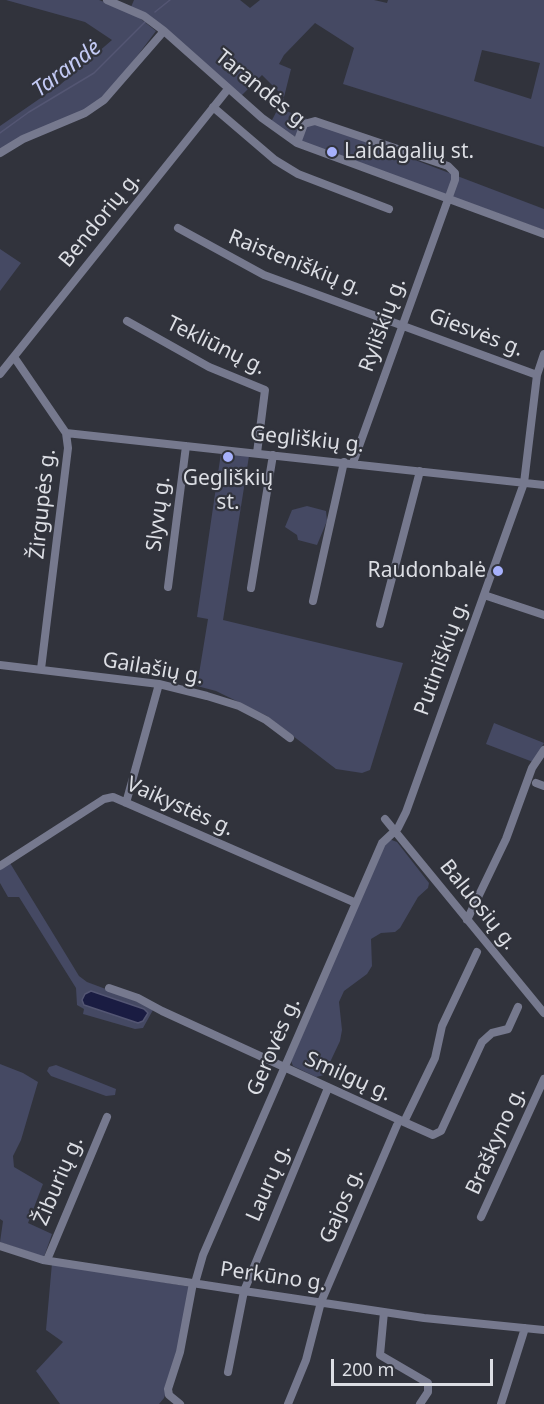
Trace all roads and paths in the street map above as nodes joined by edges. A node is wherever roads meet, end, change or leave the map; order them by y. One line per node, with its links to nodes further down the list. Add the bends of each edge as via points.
1 (107, 0): 2 (street, Tarandės g.)
2 (164, 31): 3 (street, Tarandės g.); 6 (street, via 104,100)
3 (228, 88): 4 (street, Bendorių g.); 5 (street, Tarandės g.)
4 (213, 107): 8 (street, via 275,160 298,174); 14 (street, Bendorių g.)
5 (297, 143): 7 (street, Tarandės g.); 7 (street, Ryliškių g., via 304,124 315,121 453,169 455,180)
6 (0, 153)
7 (448, 199): 10 (street, Tarandės g.); 12 (street, Ryliškių g.)
8 (388, 209)
9 (178, 228): 12 (street, Raisteniškių g., via 264,275)
10 (544, 234)
11 (127, 321): 19 (street, Tekliūnų g., via 209,367 265,390)
12 (402, 324): 16 (street, Giesvės g.); 21 (street, Ryliškių g.)
13 (544, 354): 16 (street, Putiniškių g.)
14 (14, 357): 15 (street, Bendorių g.); 17 (street, Žirgupės g.)
15 (0, 374)
16 (537, 375): 23 (street, Putiniškių g.)
17 (66, 433): 18 (street, Gegliškių g.); 32 (street, Žirgupės g., via 67,466)
18 (186, 446): 19 (street, Gegliškių g.); 25 (street, Slyvų g.)
19 (257, 453): 20 (street, Gegliškių g.)
20 (273, 455): 21 (street, Gegliškių g.); 26 (street)
21 (348, 463): 22 (street, Gegliškių g.); 28 (street, Ryliškių g.)
22 (420, 471): 23 (street, Gegliškių g.); 30 (street)
23 (524, 483): 24 (street, Gegliškių g.); 27 (street, Putiniškių g.)
24 (544, 485)
25 (168, 587)
26 (251, 588)
27 (484, 595): 29 (street); 38 (street, Putiniškių g., via 406,812)
28 (313, 601)
29 (544, 615)
30 (380, 624)
31 (0, 664): 32 (street, Gailašių g.)
32 (41, 669): 33 (street, Gailašių g.)
33 (159, 684): 34 (street, Gailašių g., via 239,706); 36 (street)
34 (290, 738)
35 (544, 750): 41 (street, via 532,768 506,839)
36 (126, 803): 39 (street, Vaikystės g., via 112,796 104,799); 40 (street, Vaikystės g.)
37 (386, 819): 38 (street, Baluosių g.)
38 (394, 830): 40 (street, Gerovės g., via 382,843); 41 (street, Baluosių g.)
39 (0, 866)
40 (356, 903): 46 (street, Gerovės g.)
41 (467, 920): 45 (street, Baluosių g.)
42 (477, 952): 50 (street, Smilgų g., via 442,1026 435,1058)
43 (109, 988): 46 (street, Smilgų g.)
44 (518, 1007): 50 (street, via 508,1029 492,1033 482,1042 441,1131 434,1135)
45 (544, 1013)
46 (284, 1068): 48 (street, Smilgų g.); 54 (street, Gerovės g.)
47 (544, 1080): 51 (street, Braškyno g.)
48 (328, 1088): 50 (street, Smilgų g.); 55 (street, Laurų g.)
49 (107, 1117): 53 (street, Žiburių g.)
50 (400, 1123): 56 (street, Gajos g.)
51 (482, 1217)
52 (0, 1246): 53 (street, Perkūno g.)
53 (47, 1260): 54 (street, Perkūno g.)
54 (194, 1283): 55 (street, Perkūno g.); 61 (street, Gerovės g., via 168,1389)
55 (243, 1291): 56 (street, Perkūno g.); 60 (street, Laurų g.)
56 (321, 1302): 57 (street, Perkūno g.); 62 (street, Gajos g., via 306,1360)
57 (384, 1312): 58 (street, Perkūno g.); 63 (street, via 380,1355 428,1383 428,1392)
58 (525, 1328): 59 (street, Perkūno g.); 64 (street)
59 (544, 1330)
60 (228, 1372)
61 (180, 1404)
62 (288, 1404)
63 (420, 1404)
64 (501, 1404)

